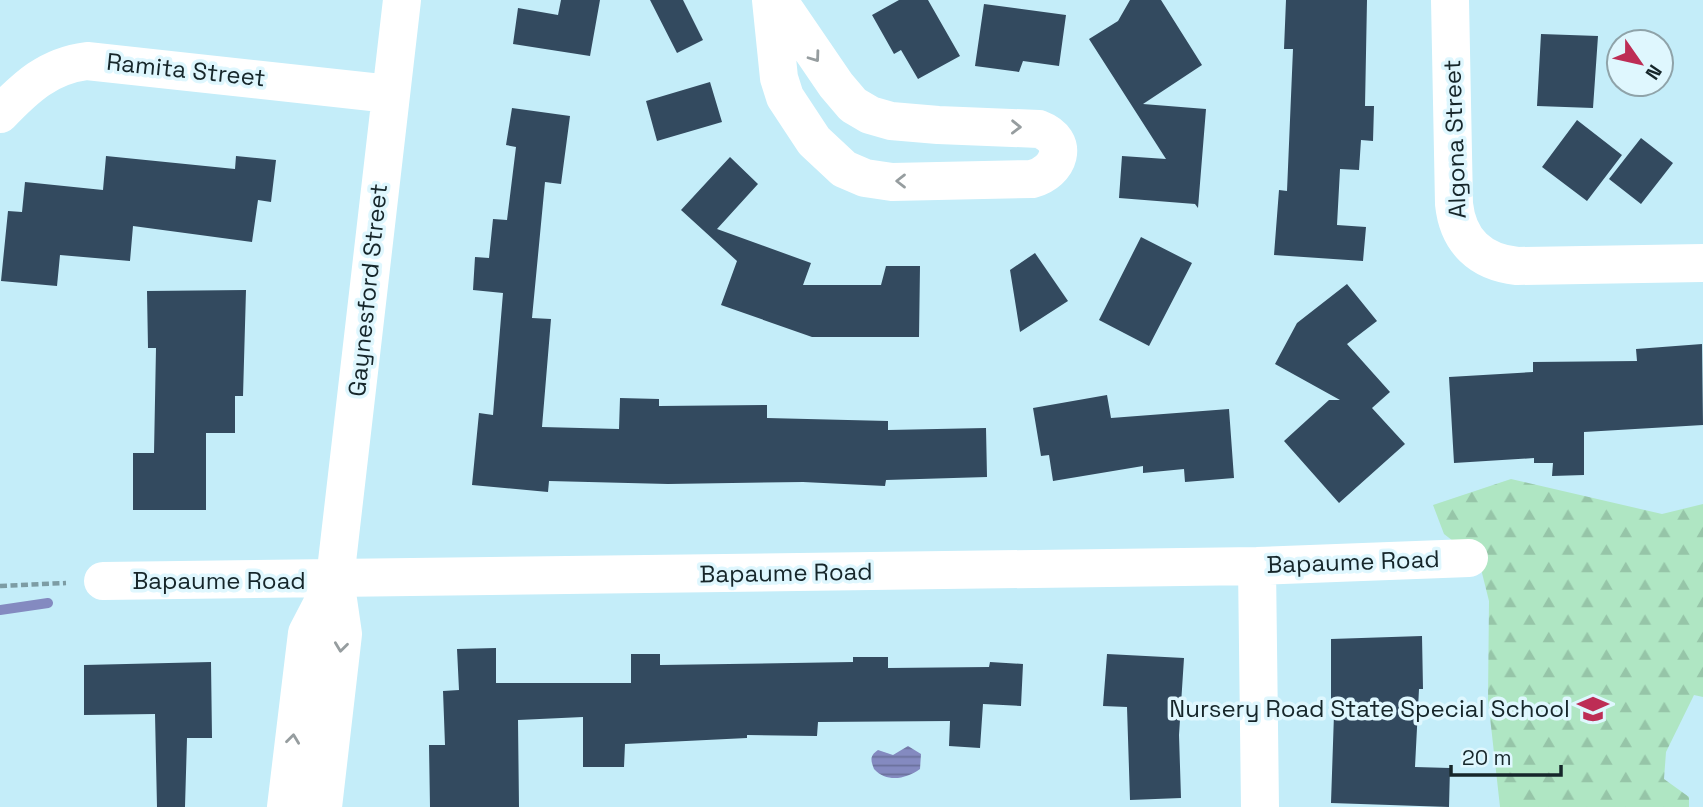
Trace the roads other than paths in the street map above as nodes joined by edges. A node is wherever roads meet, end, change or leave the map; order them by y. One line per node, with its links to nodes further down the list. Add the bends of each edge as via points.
1 (402, 0): 5 (street, Gaynesford Street)
2 (771, 0): 3 (street, one-way to 2, via 835,85 862,111 904,122 1042,130 1057,148 1054,166 1046,174 1025,180 892,182 844,169 814,141 785,97)
3 (778, 0)
4 (1450, 0): 7 (street, Algona Street, via 1454,204 1458,229 1469,246 1495,261 1517,266)
5 (390, 93): 6 (street, Ramita Street, via 87,61 41,76); 10 (street, Gaynesford Street)
6 (0, 114)
7 (1703, 263)
8 (1469, 558): 9 (street, Bapaume Road)
9 (1257, 566): 10 (street, Bapaume Road); 14 (street)
10 (335, 579): 11 (street, Bapaume Road); 12 (street, Gaynesford Street, one-way to 10, via 307,633); 13 (street, Gaynesford Street, one-way to 13, via 343,634)
11 (103, 581)
12 (286, 807)
13 (323, 807)
14 (1260, 807)

